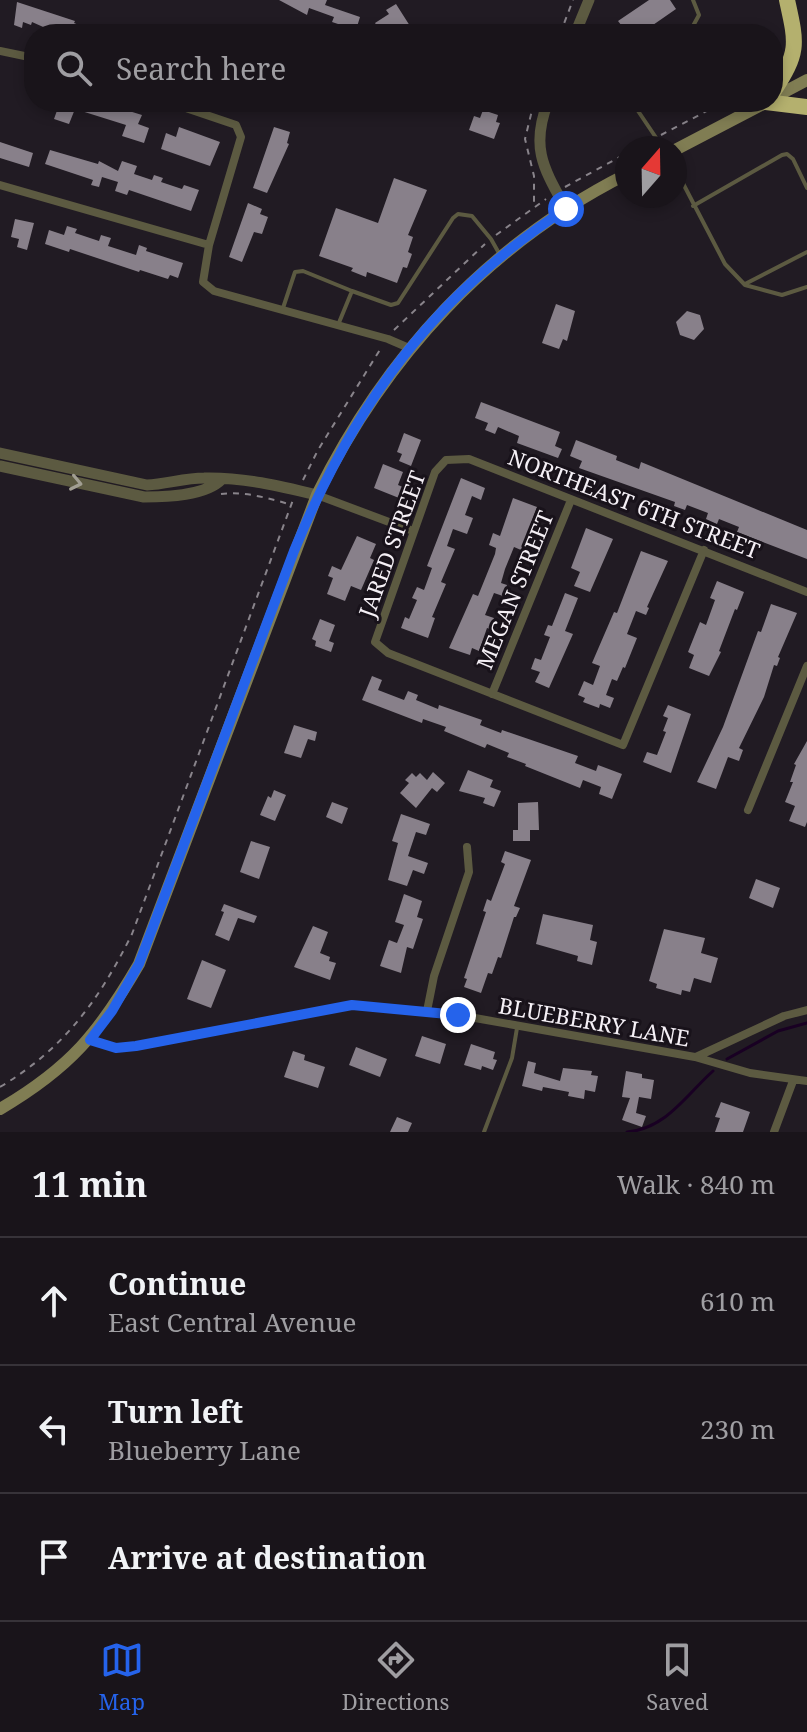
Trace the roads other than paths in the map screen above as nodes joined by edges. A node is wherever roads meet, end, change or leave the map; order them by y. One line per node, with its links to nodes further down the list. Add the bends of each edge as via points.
1 (589, 0): 4 (street)
2 (693, 0): 5 (lane, via 699,15)
3 (787, 0): 6 (highway)
4 (579, 24)
5 (693, 24)
6 (796, 38): 8 (highway); 11 (highway)
7 (0, 51): 9 (street)
8 (807, 52)
9 (24, 56)
10 (807, 80): 12 (main road)
11 (783, 82)
12 (783, 90)
13 (783, 104): 14 (highway)
14 (807, 107)
15 (198, 112): 27 (street, via 236,125 241,137)
16 (546, 112): 26 (street, via 538,144)
17 (638, 112): 19 (lane)
18 (747, 112): 20 (main road)
19 (654, 136)
20 (687, 144)
21 (615, 181): 26 (main road)
22 (0, 185): 27 (street)
23 (807, 188): 25 (lane, via 793,159 782,155)
24 (687, 193): 25 (lane)
25 (693, 206): 30 (lane, via 725,264)
26 (566, 209): 29 (main road)
27 (209, 245): 33 (street, via 203,282 214,291)
28 (807, 252): 30 (lane)
29 (500, 255): 32 (lane, via 472,216 458,214 398,303); 35 (main road)
30 (745, 285): 31 (lane, via 782,295)
31 (807, 287)
32 (352, 291): 33 (lane, via 295,272); 34 (lane)
33 (282, 310): 34 (street)
34 (338, 325): 35 (street)
35 (409, 348): 40 (main road, via 346,439)
36 (0, 453): 39 (street, via 147,485)
37 (446, 460): 41 (street, NORTHEAST 6TH STREET, via 469,459); 42 (street, JARED STREET, via 435,472)
38 (0, 466): 39 (street, one-way to 39, via 144,497 214,488)
39 (222, 479): 40 (street)
40 (317, 495): 42 (street); 52 (main road, via 139,964)
41 (571, 500): 43 (street, NORTHEAST 6TH STREET); 46 (street, MEGAN STREET)
42 (413, 531): 46 (street, JARED STREET, via 375,642 388,653)
43 (704, 550): 44 (street, NORTHEAST 6TH STREET); 46 (street, via 623,745)
44 (807, 592)
45 (807, 666): 47 (street)
46 (492, 694)
47 (748, 810)
48 (467, 847): 50 (street, via 469,872)
49 (807, 1010): 53 (street)
50 (427, 1011): 51 (street, BLUEBERRY LANE); 52 (street, BLUEBERRY LANE, via 352,1005 136,1046 116,1048)
51 (517, 1028): 53 (street, BLUEBERRY LANE); 57 (lane, via 512,1058)
52 (90, 1040): 56 (main road)
53 (695, 1057): 54 (street, BLUEBERRY LANE)
54 (793, 1081): 55 (street, BLUEBERRY LANE); 58 (street)
55 (807, 1081)
56 (0, 1109)
57 (484, 1132)
58 (774, 1132)

